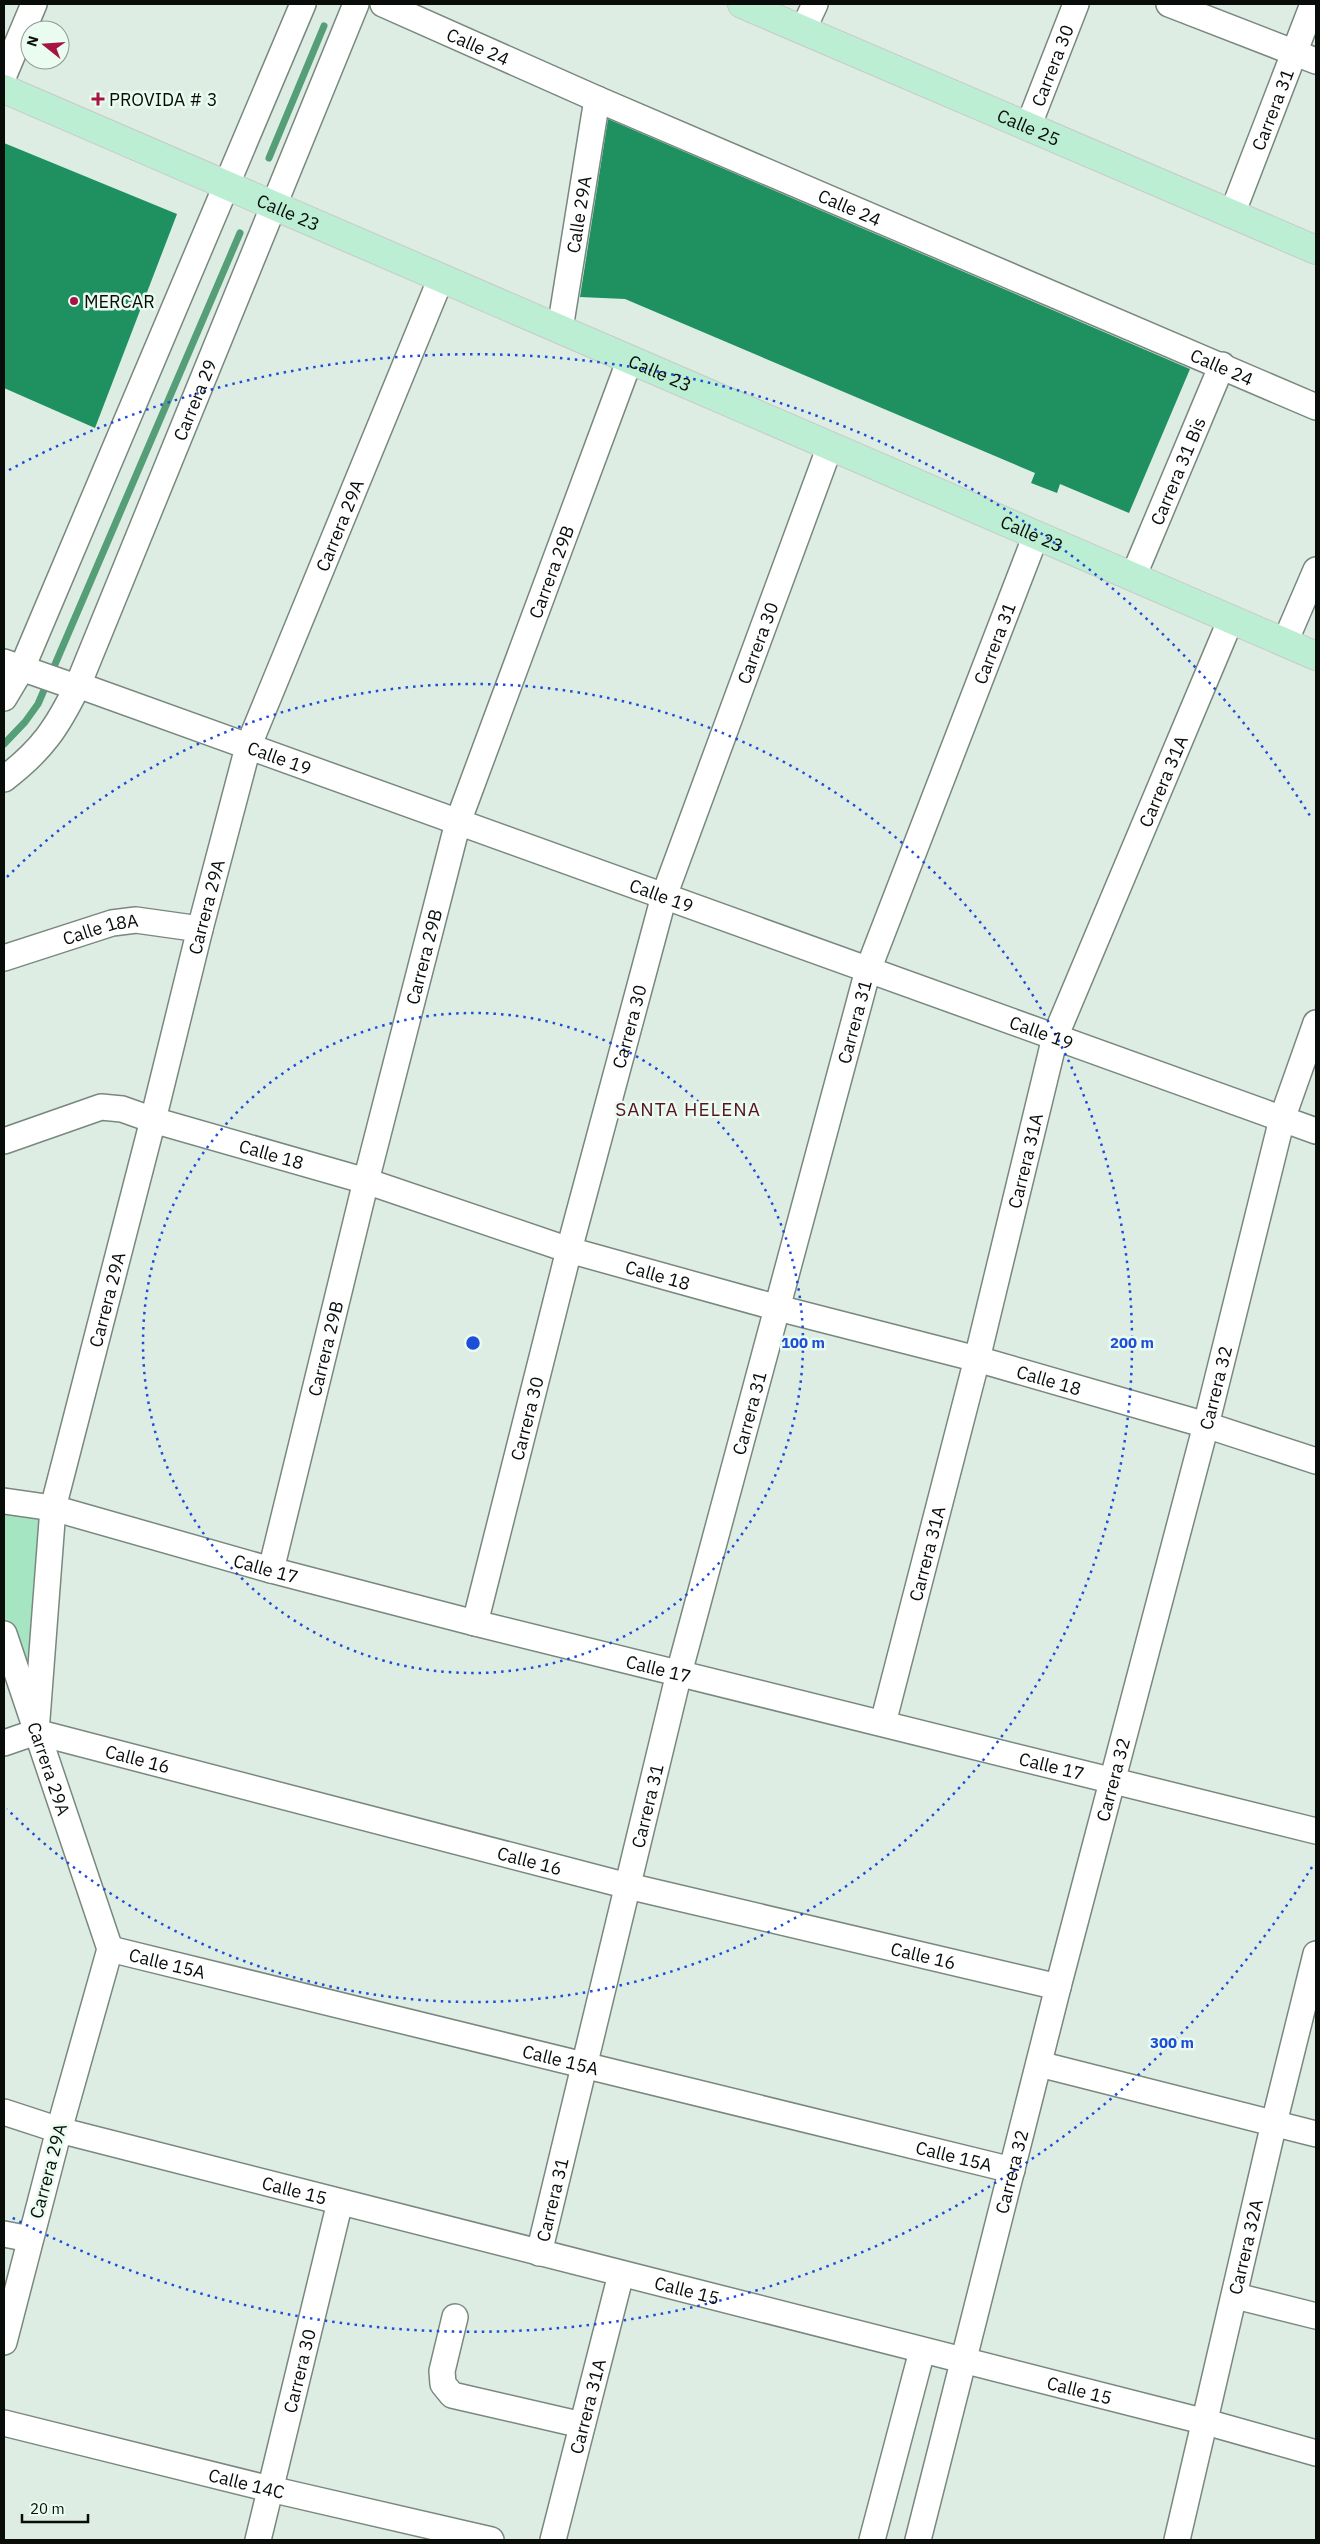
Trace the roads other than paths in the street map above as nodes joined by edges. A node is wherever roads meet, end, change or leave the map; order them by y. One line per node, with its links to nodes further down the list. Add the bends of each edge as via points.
1 (34, 4): 12 (street)
2 (303, 4): 16 (street)
3 (356, 4): 17 (street, Carrera 29)
4 (383, 4): 14 (street, Calle 24)
5 (742, 4): 10 (main road, Calle 25)
6 (815, 4): 10 (street)
7 (1076, 4): 15 (street, Carrera 30)
8 (1169, 4): 11 (street)
9 (1313, 4): 11 (street, Carrera 31)
10 (803, 30): 15 (main road, Calle 25)
11 (1305, 56): 18 (street, Carrera 31)
12 (4, 75)
13 (4, 89): 16 (main road, Calle 23)
14 (597, 99): 21 (street, Calle 29A); 23 (street, Calle 24)
15 (1028, 126): 18 (main road, Calle 25)
16 (226, 185): 17 (main road, Calle 23); 32 (street)
17 (275, 206): 20 (main road, Calle 23); 33 (street, Carrera 29)
18 (1232, 214): 19 (main road, Calle 25)
19 (1316, 250)
20 (441, 278): 21 (main road, Calle 23); 35 (street, Carrera 29A)
21 (560, 329): 22 (main road, Calle 23)
22 (630, 360): 25 (main road, Calle 23); 37 (street, Carrera 29B)
23 (1222, 365): 24 (street, Calle 24); 28 (street, Carrera 31 Bis)
24 (1316, 407)
25 (830, 446): 26 (main road, Calle 23); 38 (street, Carrera 30)
26 (1036, 535): 28 (main road, Calle 23); 41 (street, Carrera 31)
27 (1316, 570): 30 (street)
28 (1133, 577): 29 (main road, Calle 23)
29 (1231, 619): 30 (main road, Calle 23); 43 (street, Carrera 31A)
30 (1285, 642): 31 (main road, Calle 23)
31 (1316, 656)
32 (21, 668): 33 (street, Calle 19); 34 (street)
33 (72, 685): 35 (street, Calle 19); 36 (street, Carrera 29, via 51,735 29,760)
34 (4, 698)
35 (248, 747): 37 (street, Calle 19); 39 (street, Carrera 29A)
36 (4, 779)
37 (458, 822): 38 (street, Calle 19); 48 (street, Carrera 29B)
38 (664, 896): 41 (street, Calle 19); 49 (street, Carrera 30)
39 (200, 929): 40 (street, Calle 18A, via 136,920 112,923); 45 (street, Carrera 29A)
40 (4, 958)
41 (868, 970): 43 (street, Calle 19); 50 (street, Carrera 31)
42 (1316, 1023): 44 (street, Carrera 32)
43 (1055, 1037): 44 (street, Calle 19); 51 (street, Carrera 31A)
44 (1282, 1119): 46 (street, Calle 19); 52 (street, Carrera 32)
45 (153, 1120): 47 (street, Calle 18, via 122,1109 101,1107); 48 (street, Calle 18); 55 (street, Carrera 29A)
46 (1316, 1131)
47 (4, 1141)
48 (366, 1181): 49 (street, Calle 18); 56 (street, Carrera 29B)
49 (568, 1250): 50 (street, Calle 18); 57 (street, Carrera 30)
50 (778, 1308): 51 (street, Calle 18); 59 (street, Carrera 31)
51 (977, 1359): 52 (street, Calle 18); 60 (street, Carrera 31A)
52 (1206, 1425): 53 (street, Calle 18); 63 (street, Carrera 32)
53 (1316, 1461)
54 (4, 1501): 55 (street, Calle 17)
55 (53, 1508): 56 (street, Calle 17); 61 (street, Carrera 29A)
56 (271, 1570): 57 (street, Calle 17)
57 (475, 1622): 59 (street, Calle 17)
58 (4, 1634): 61 (street)
59 (679, 1673): 60 (street, Calle 17); 65 (street, Carrera 31)
60 (883, 1723): 63 (street, Calle 17)
61 (36, 1732): 62 (street); 65 (street, Calle 16); 66 (street, Carrera 29A)
62 (4, 1743)
63 (1113, 1780): 64 (street, Calle 17); 68 (street, Carrera 32)
64 (1316, 1831)
65 (628, 1886): 68 (street, Calle 16); 69 (street, Carrera 31)
66 (110, 1949): 69 (street, Calle 15A); 73 (street, Carrera 29A)
67 (1316, 1954): 72 (street, Carrera 32A)
68 (1058, 1987): 70 (street, Carrera 32)
69 (585, 2064): 75 (street, Calle 15A); 79 (street, Carrera 31)
70 (1038, 2064): 72 (street); 75 (street, Carrera 32)
71 (4, 2112): 73 (street, Calle 15)
72 (1274, 2123): 74 (street); 81 (street, Carrera 32A)
73 (59, 2130): 76 (street, Calle 15); 78 (street, Carrera 29A)
74 (1316, 2134)
75 (1012, 2170): 86 (street, Carrera 32)
76 (340, 2202): 79 (street, Calle 15); 91 (street, Carrera 30)
77 (4, 2234): 78 (street)
78 (30, 2239): 84 (street, Carrera 29A)
79 (539, 2253): 80 (street, Calle 15)
80 (621, 2274): 85 (street, Calle 15); 89 (street, Carrera 31A)
81 (1236, 2296): 82 (street); 87 (street, Carrera 32A)
82 (1316, 2316)
83 (455, 2317): 89 (street, via 442,2371 444,2384 452,2395)
84 (4, 2342)
85 (922, 2351): 86 (street, Calle 15); 95 (street)
86 (963, 2362): 87 (street, Calle 15); 96 (street, Carrera 32)
87 (1206, 2422): 90 (street, Calle 15); 97 (street, Carrera 32A)
88 (4, 2423): 91 (street, Calle 14C)
89 (582, 2425): 94 (street, Carrera 31A)
90 (1316, 2452)
91 (270, 2489): 92 (street, Carrera 30); 93 (street, Calle 14C)
92 (258, 2540)
93 (491, 2540)
94 (553, 2540)
95 (872, 2540)
96 (918, 2540)
97 (1178, 2540)

